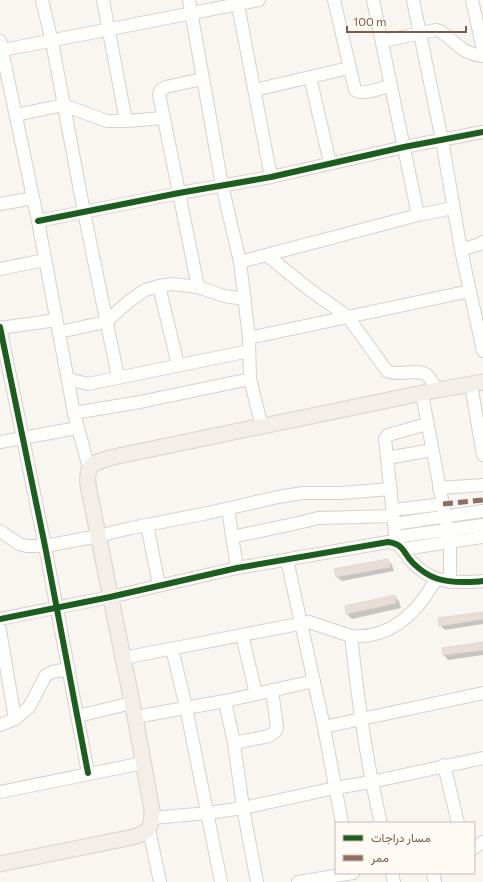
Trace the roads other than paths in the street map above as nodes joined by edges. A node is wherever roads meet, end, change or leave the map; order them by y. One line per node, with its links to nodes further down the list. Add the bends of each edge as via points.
1 (42, 0): 14 (street)
2 (103, 0): 11 (street)
3 (189, 0): 10 (street)
4 (259, 0): 9 (street)
5 (334, 0): 18 (street)
6 (373, 0): 13 (street)
7 (413, 0): 12 (street)
8 (472, 0): 16 (street)
9 (237, 2): 10 (street); 23 (street)
10 (191, 13): 11 (street); 21 (street)
11 (109, 30): 14 (street); 27 (street)
12 (421, 34): 13 (street); 17 (street, via 436,30 472,55); 29 (street)
13 (382, 41): 22 (street)
14 (52, 42): 15 (street); 24 (street)
15 (1, 46): 20 (street)
16 (483, 50)
17 (483, 56)
18 (349, 68): 19 (street); 22 (street, via 357,92)
19 (310, 77): 23 (street); 31 (street)
20 (4, 78): 25 (street)
21 (202, 79): 26 (street, via 161,90 159,94); 33 (street)
22 (391, 85): 30 (street)
23 (254, 90): 32 (street)
24 (63, 105): 25 (street); 27 (street, via 107,121); 38 (street)
25 (16, 115): 35 (street)
26 (164, 118): 27 (street); 34 (street)
27 (126, 122)
28 (483, 132): 29 (street)
29 (442, 140): 30 (street); 37 (street)
30 (404, 148): 31 (street); 39 (street)
31 (330, 163): 32 (street)
32 (271, 176): 33 (street)
33 (222, 185): 34 (street); 45 (street)
34 (179, 193): 38 (street); 48 (street)
35 (33, 198): 36 (street); 40 (street)
36 (0, 204)
37 (453, 208): 39 (street); 42 (street)
38 (84, 212): 40 (street); 53 (street)
39 (418, 215): 43 (street)
40 (38, 221): 44 (street)
41 (483, 242): 42 (street)
42 (461, 250): 49 (street)
43 (267, 255): 45 (street); 52 (street)
44 (45, 260): 46 (street); 54 (street)
45 (240, 262): 50 (street)
46 (0, 269)
47 (159, 286): 48 (street, via 173,284); 53 (street, via 145,290); 59 (street)
48 (198, 287): 50 (street, via 224,296)
49 (470, 291): 51 (street); 52 (street)
50 (245, 299): 56 (street)
51 (479, 307): 58 (street)
52 (348, 317): 56 (street); 64 (street, via 387,371 399,374 423,373 428,376)
53 (106, 322): 54 (street); 60 (street)
54 (57, 326): 55 (street); 62 (street)
55 (0, 328): 69 (street)
56 (249, 338): 57 (street)
57 (249, 352): 59 (street); 61 (street)
58 (483, 352)
59 (178, 365): 60 (street)
60 (118, 377): 62 (street, via 88,384)
61 (250, 379): 65 (street); 67 (street)
62 (68, 380): 65 (street)
63 (477, 384): 64 (main road); 72 (street)
64 (430, 392): 66 (street); 67 (main road)
65 (74, 413): 68 (street)
66 (427, 424): 71 (street); 73 (street, via 388,434 385,439)
67 (262, 427): 74 (main road, via 113,457 97,462)
68 (77, 428): 69 (street); 74 (street)
69 (23, 438): 70 (street); 91 (street)
70 (0, 442)
71 (432, 450): 73 (street); 76 (street)
72 (483, 455)
73 (387, 458): 77 (street)
74 (89, 468): 86 (main road, via 88,485)
75 (483, 485): 76 (street)
76 (439, 488): 78 (street)
77 (391, 489): 79 (street, via 303,493); 81 (street)
78 (443, 504): 81 (street); 82 (street)
79 (228, 509): 83 (street); 87 (street)
80 (483, 512): 82 (street)
81 (394, 517): 82 (street); 87 (street, via 318,518); 90 (street)
82 (446, 523): 84 (street); 89 (street); 90 (street)
83 (147, 525): 86 (street); 97 (street)
84 (483, 525)
85 (0, 531): 91 (street, via 19,544)
86 (98, 536): 91 (street); 98 (main road)
87 (232, 536): 93 (street)
88 (483, 537): 89 (street)
89 (450, 542): 90 (street); 96 (street)
90 (399, 543): 92 (street, via 388,542); 94 (street, via 424,573)
91 (45, 546): 99 (street)
92 (287, 560): 93 (street); 101 (street)
93 (237, 568): 97 (street)
94 (436, 579): 96 (street); 104 (street, via 410,616 398,624 364,637)
95 (483, 581): 96 (street)
96 (450, 582)
97 (159, 586): 98 (street)
98 (110, 597): 99 (street); 106 (main road)
99 (57, 608): 100 (street); 107 (street)
100 (0, 619)
101 (301, 623): 103 (street); 104 (street, via 309,622); 108 (street)
102 (0, 630): 116 (street)
103 (242, 635): 105 (street); 111 (street)
104 (351, 636): 117 (street)
105 (172, 649): 106 (street); 113 (street)
106 (123, 658): 114 (main road)
107 (69, 669): 115 (street); 116 (street, via 46,675 29,707)
108 (314, 681): 109 (street); 119 (street)
109 (272, 690): 111 (street); 120 (street, via 277,727 275,732 269,736)
110 (483, 693): 117 (street)
111 (256, 694): 112 (street)
112 (225, 701): 113 (street); 120 (street)
113 (186, 707): 114 (street); 129 (street)
114 (133, 710): 115 (street); 122 (main road)
115 (78, 716): 124 (street)
116 (15, 719): 118 (street)
117 (360, 719): 119 (street); 125 (street)
118 (0, 725)
119 (324, 726): 126 (street)
120 (234, 743): 128 (street)
121 (483, 758): 123 (street)
122 (143, 763): 124 (street); 133 (main road, via 151,806)
123 (444, 765): 125 (street); 132 (street)
124 (88, 773): 127 (street)
125 (371, 782): 126 (street); 131 (street)
126 (335, 788): 128 (street); 130 (street)
127 (0, 792)
128 (243, 808): 129 (street); 138 (street)
129 (208, 813): 133 (street); 137 (street)
130 (342, 822)
131 (381, 822)
132 (458, 822)
133 (151, 824): 134 (main road, via 142,834 133,837); 136 (street)
134 (0, 864)
135 (347, 874): 139 (street)
136 (160, 882)
137 (221, 882)
138 (257, 882)
139 (298, 882)

